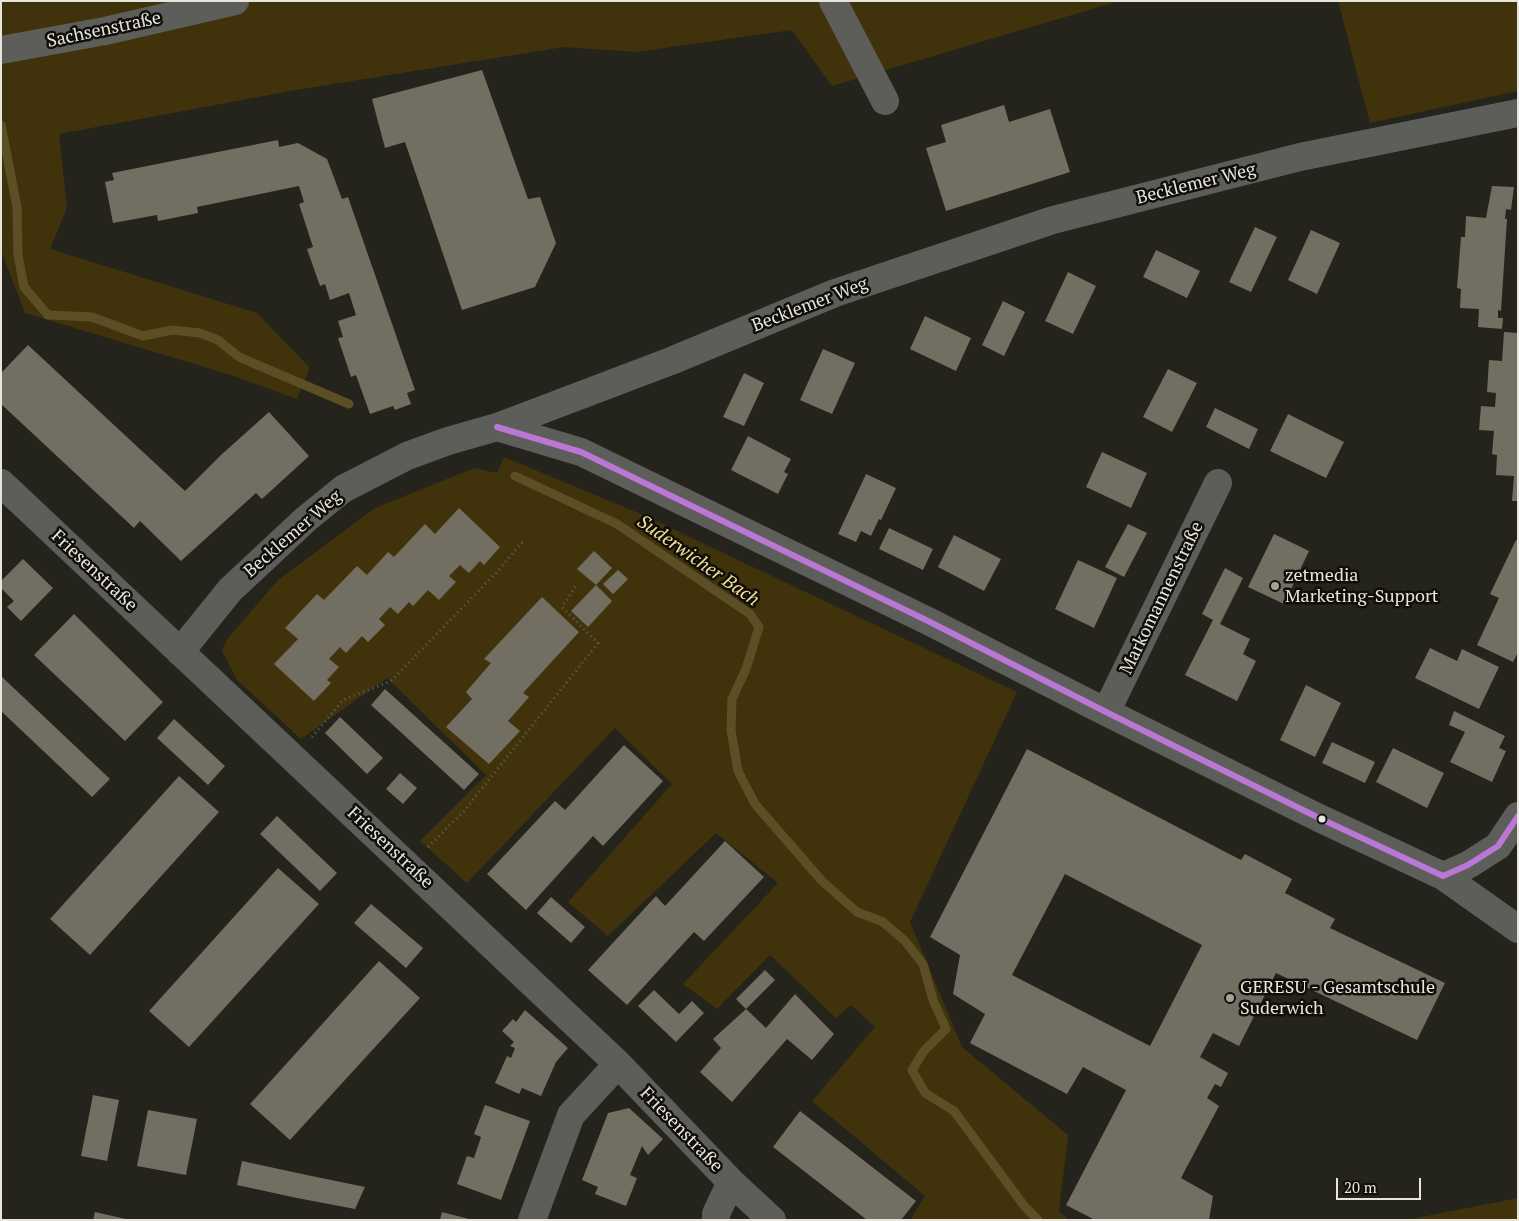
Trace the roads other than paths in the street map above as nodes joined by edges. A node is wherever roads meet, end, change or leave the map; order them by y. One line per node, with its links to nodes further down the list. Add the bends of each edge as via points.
1 (235, 1): 3 (street, Sachsenstraße, via 105,31)
2 (832, 1): 4 (street)
3 (1, 50)
4 (885, 102)
5 (1518, 114): 6 (street, Becklemer Weg, via 1300,157 1053,220 835,293 671,361)
6 (497, 427): 9 (street, Becklemer Weg, via 407,456 343,489 230,590); 10 (street, via 581,452 930,622)
7 (1, 483): 9 (street, Friesenstraße)
8 (1218, 484): 10 (street, Markomannenstraße)
9 (180, 652): 14 (street, Friesenstraße)
10 (1106, 712): 12 (street)
11 (1518, 816): 12 (street, via 1498,846)
12 (1443, 876): 13 (street)
13 (1518, 929)
14 (618, 1064): 15 (street, Friesenstraße); 16 (street, via 571,1114)
15 (731, 1182): 17 (street); 18 (street, Friesenstraße)
16 (532, 1220)
17 (716, 1220)
18 (772, 1220)

